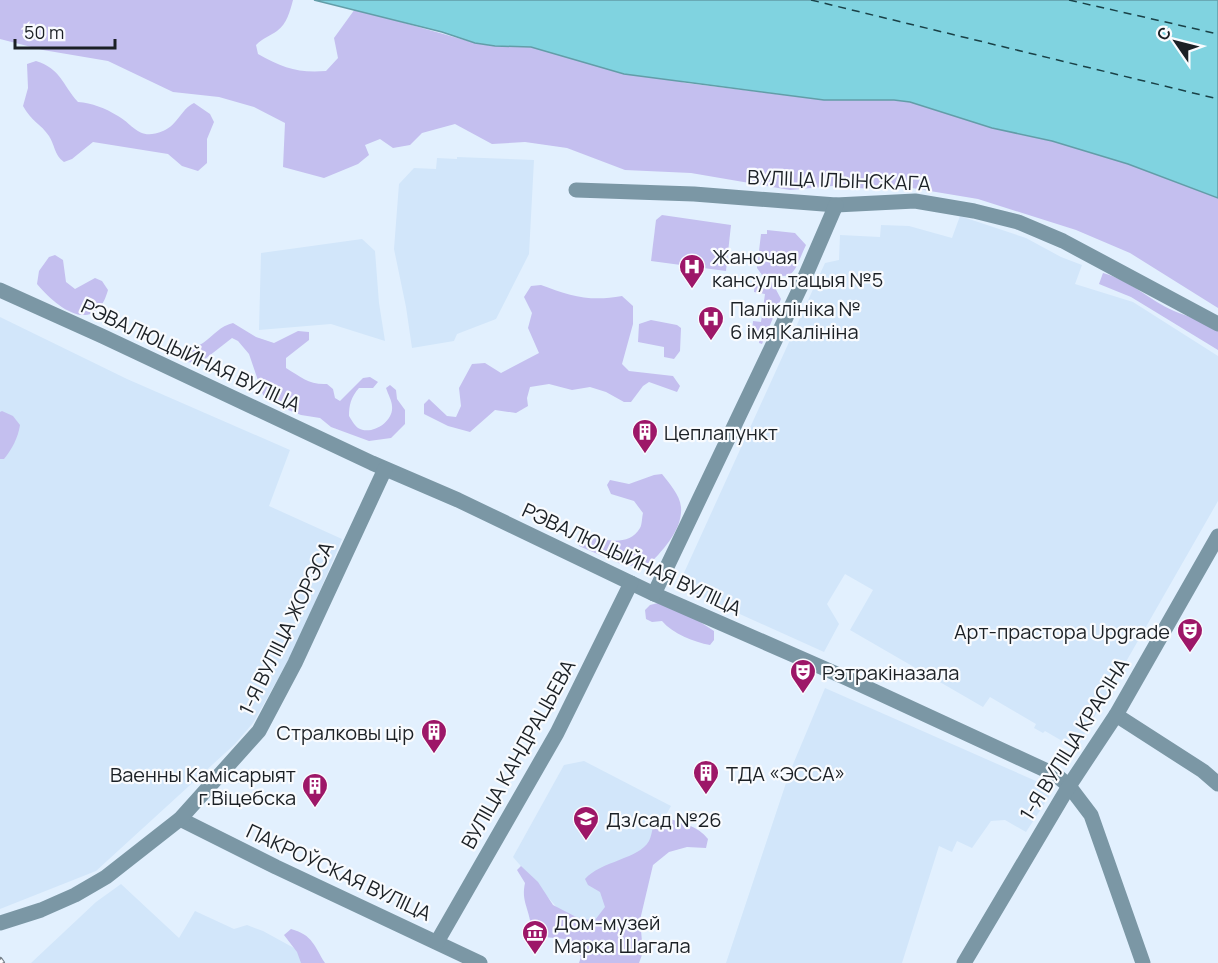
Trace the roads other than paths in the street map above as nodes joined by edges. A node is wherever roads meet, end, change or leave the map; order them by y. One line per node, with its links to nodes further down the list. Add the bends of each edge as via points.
1 (576, 190): 2 (street, ВУЛІЦА ІЛЬІНСКАГА)
2 (836, 205): 4 (street, ВУЛІЦА ІЛЬІНСКАГА, via 915,201 1018,222 1063,241); 8 (street)
3 (0, 290): 5 (street, РЭВАЛЮЦЫЙНАЯ ВУЛІЦА)
4 (1218, 324)
5 (385, 469): 7 (street, РЭВАЛЮЦЫЙНАЯ ВУЛІЦА); 12 (street, 1-Я ВУЛІЦА ЖОРЭСА, via 300,653 258,731)
6 (1217, 539): 9 (street, 1-Я ВУЛІЦА КРАСІНА)
7 (631, 584): 8 (street, РЭВАЛЮЦЫЙНАЯ ВУЛІЦА); 14 (street, ВУЛІЦА КАНДРАЦЬЕВА, via 557,733)
8 (654, 594): 11 (street, РЭВАЛЮЦЫЙНАЯ ВУЛІЦА, via 1043,768)
9 (1116, 715): 10 (street); 11 (street, 1-Я ВУЛІЦА КРАСІНА)
10 (1218, 784)
11 (1070, 786): 16 (street, 1-Я ВУЛІЦА КРАСІНА); 17 (street, РЭВАЛЮЦЫЙНАЯ ВУЛІЦА, via 1091,815)
12 (180, 819): 13 (street, 1-Я ВУЛІЦА ЖОРЭСА, via 106,878 41,910); 14 (street, ПАКРОЎСКАЯ ВУЛІЦА)
13 (0, 923)
14 (437, 942): 15 (street, ПАКРОЎСКАЯ ВУЛІЦА)
15 (480, 963)
16 (964, 963)
17 (1143, 963)

